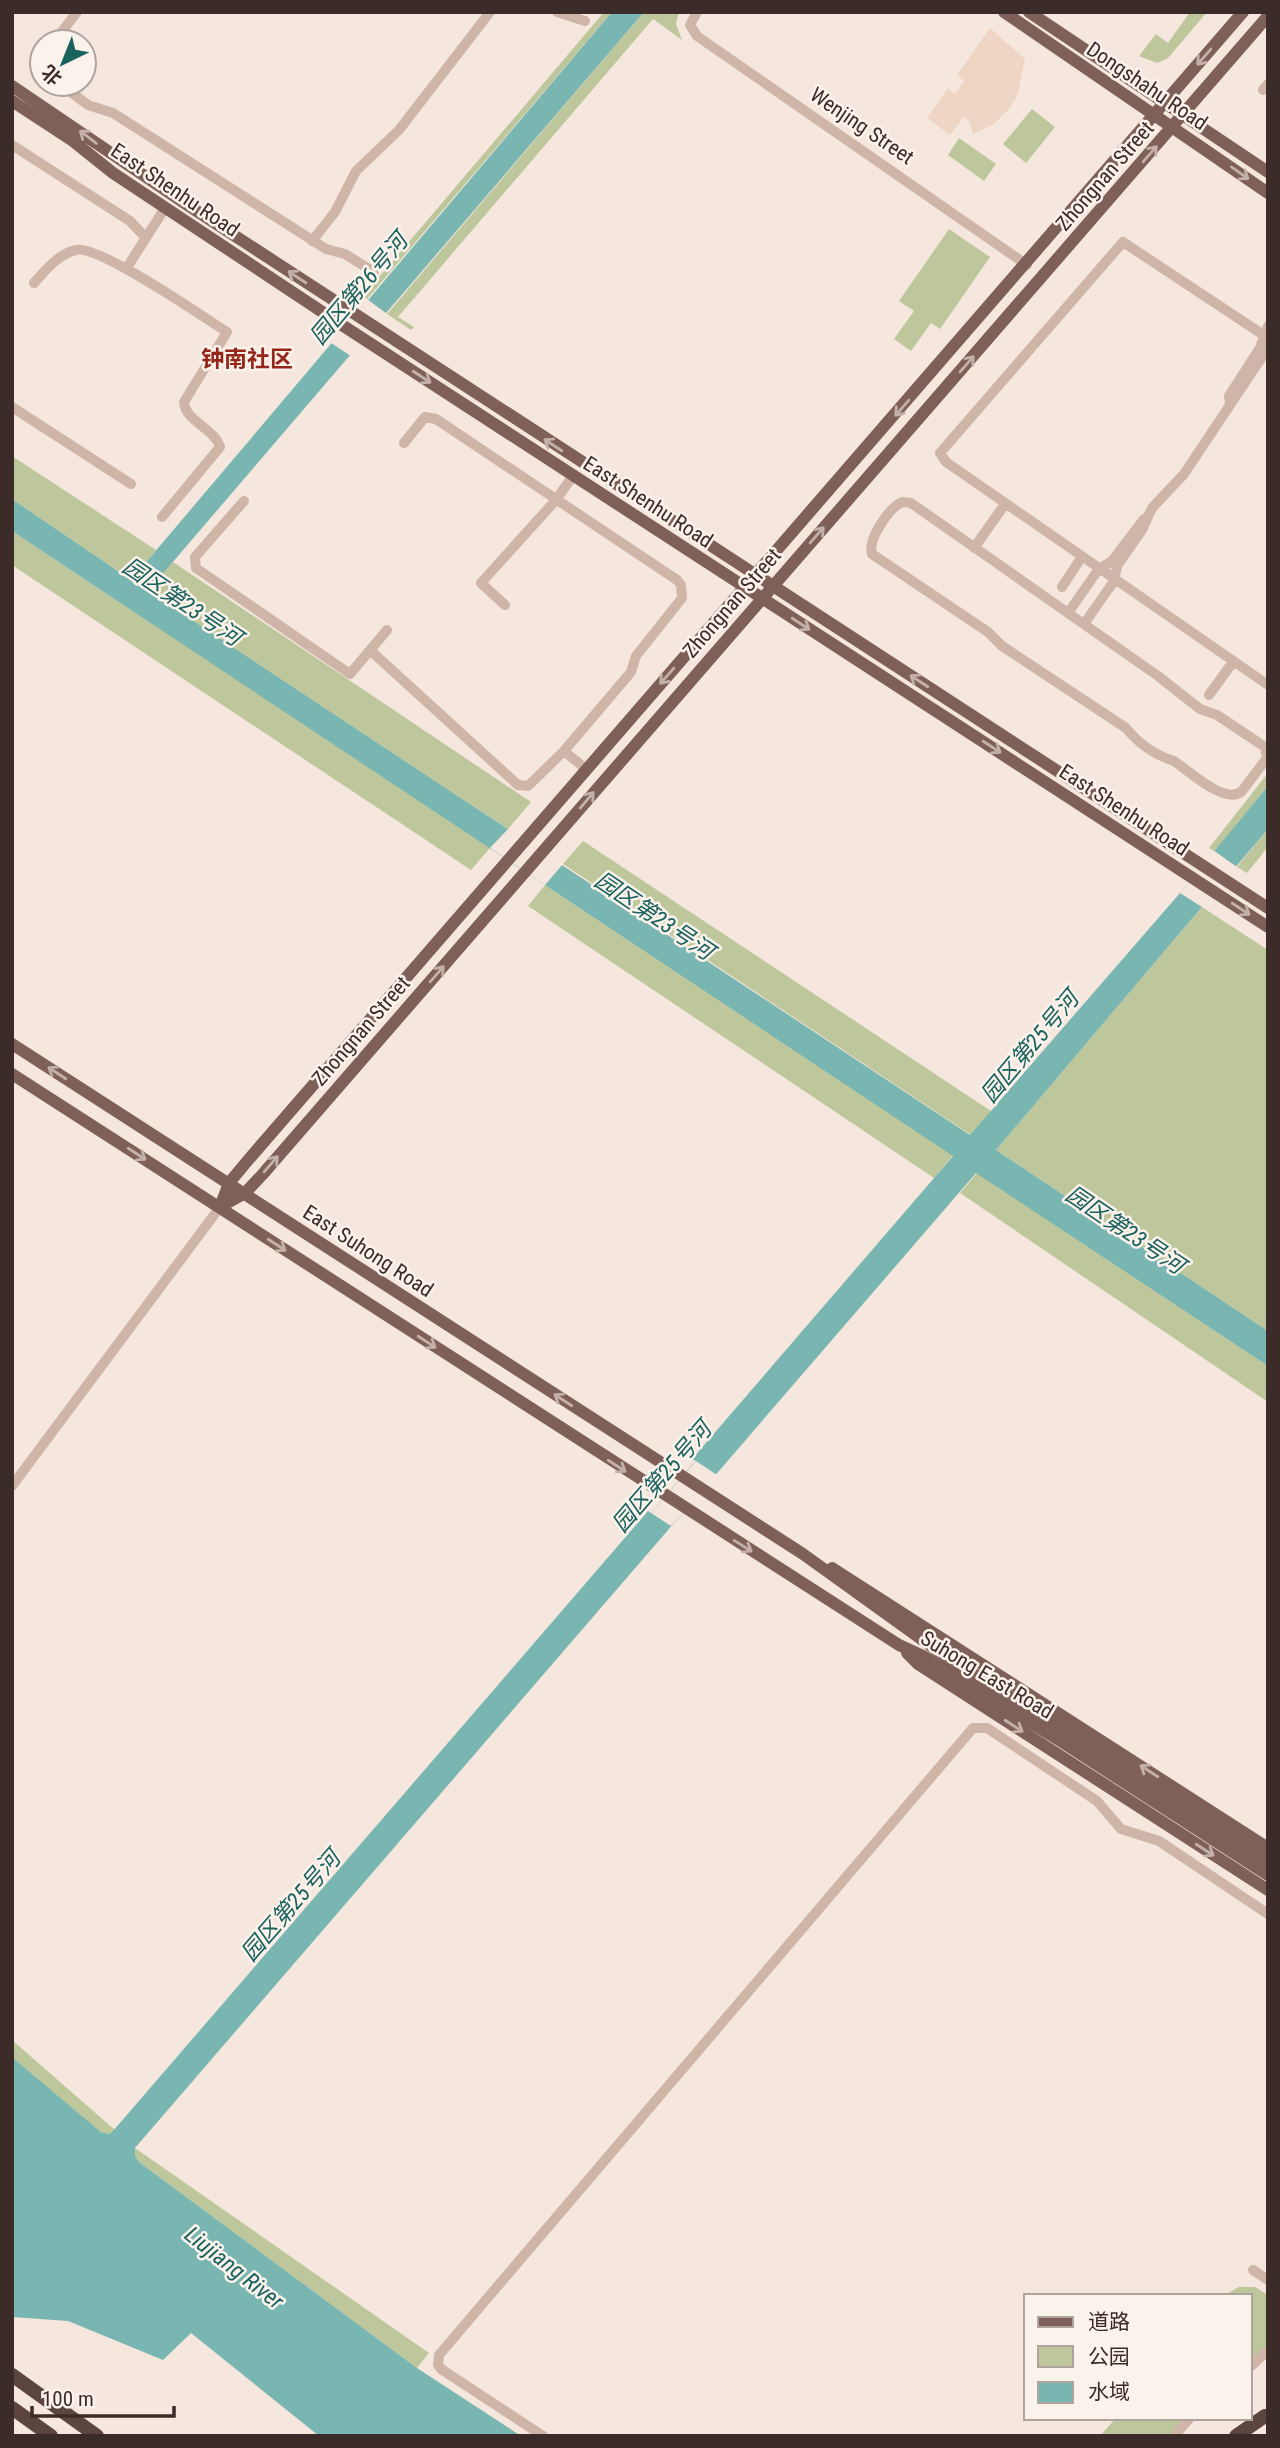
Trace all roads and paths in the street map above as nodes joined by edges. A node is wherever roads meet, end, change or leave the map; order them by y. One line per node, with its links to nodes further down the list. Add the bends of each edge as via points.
1 (77, 12): 10 (street)
2 (490, 12): 23 (street, via 399,130 356,171 335,212)
3 (557, 12): 9 (street)
4 (697, 12): 24 (street, Wenjing Street, via 690,25 697,36)
5 (1004, 12): 16 (main road, Dongshahu Road)
6 (1029, 12): 14 (main road, Dongshahu Road)
7 (1243, 12): 14 (main road, Zhongnan Street, one-way to 14)
8 (1268, 16): 15 (main road, Zhongnan Street)
9 (585, 21)
10 (65, 28)
11 (12, 86): 43 (main road, East Shenhu Road, one-way to 11)
12 (79, 98): 23 (street, via 113,113)
13 (12, 101): 21 (main road, East Shenhu Road)
14 (1166, 103): 15 (main road, Dongshahu Road); 16 (main road, Zhongnan Street)
15 (1183, 113): 17 (main road, Zhongnan Street); 19 (main road, Dongshahu Road)
16 (1155, 115): 17 (main road, Dongshahu Road); 24 (main road, Zhongnan Street)
17 (1173, 126): 20 (main road, Dongshahu Road, one-way to 20); 45 (main road, Zhongnan Street, one-way to 17)
18 (12, 145): 22 (street, via 130,221)
19 (1268, 172)
20 (1268, 193)
21 (165, 208): 22 (street); 33 (main road, East Shenhu Road, one-way to 33)
22 (146, 238): 25 (street)
23 (312, 241): 26 (street)
24 (1027, 265): 43 (main road, Zhongnan Street, one-way to 43)
25 (126, 269): 27 (street, via 80,249 59,258); 39 (street, via 227,332 184,402 186,411 220,447)
26 (374, 272)
27 (34, 283)
28 (1266, 333): 30 (street, via 1229,396); 37 (street, via 1128,244 1119,245 940,453)
29 (1268, 348): 30 (street)
30 (1230, 403): 38 (street, via 1184,474)
31 (12, 407): 34 (street)
32 (404, 443): 36 (street, via 430,416)
33 (573, 476): 36 (street); 46 (main road, East Shenhu Road)
34 (131, 484)
35 (244, 501): 53 (street, via 195,557 196,568 350,674)
36 (555, 501): 49 (street, via 481,583); 57 (street, via 677,580 683,592 636,656 631,672)
37 (1005, 504): 40 (street); 41 (street)
38 (1147, 516): 42 (street, via 1112,561); 44 (street, via 1117,566)
39 (162, 517)
40 (974, 548): 50 (street); 51 (street, via 906,502 893,508 870,547 875,557 1126,728 1135,739 1225,796 1242,792 1267,758 1265,747 1200,709)
41 (1081, 558): 42 (street); 47 (street)
42 (1098, 569): 44 (street); 50 (street)
43 (754, 575): 45 (main road, East Shenhu Road); 46 (main road, Zhongnan Street)
44 (1114, 581): 51 (street); 54 (street)
45 (772, 586): 48 (main road, Zhongnan Street); 59 (main road, East Shenhu Road, one-way to 45)
46 (743, 587): 48 (main road, East Shenhu Road); 58 (main road, Zhongnan Street, one-way to 58)
47 (1062, 587)
48 (762, 599): 60 (main road, East Shenhu Road, one-way to 60); 64 (main road, Zhongnan Street, one-way to 48)
49 (505, 605)
50 (1068, 613): 51 (street)
51 (1084, 624)
52 (387, 630): 53 (street)
53 (371, 651): 57 (street, via 518,785 533,784)
54 (1233, 662): 55 (street); 56 (street)
55 (1267, 683)
56 (1209, 695)
57 (564, 751): 58 (street)
58 (586, 769): 63 (main road, Zhongnan Street)
59 (1268, 908)
60 (1268, 926)
61 (12, 1044): 63 (main road, East Suhong Road, one-way to 61)
62 (12, 1074): 65 (main road, one-way to 65)
63 (229, 1183): 64 (main road, East Suhong Road); 65 (main road, Zhongnan Street)
64 (245, 1193): 65 (main road, Zhongnan Street); 67 (main road, East Suhong Road, one-way to 64)
65 (220, 1208): 66 (street, Zhongnan Street); 69 (main road, Suhong East Road, one-way to 69)
66 (12, 1486)
67 (703, 1490): 68 (main road, Suhong East Road)
68 (803, 1554): 70 (main road, one-way to 68, via 842,1572); 71 (main road, Suhong East Road, via 935,1649)
69 (899, 1645): 72 (main road, Suhong East Road, via 925,1657); 73 (main road, one-way to 73, via 918,1664)
70 (1268, 1849)
71 (1268, 1861)
72 (1268, 1875)
73 (1268, 1890)
74 (1268, 1914): 85 (street, via 1159,1842 1121,1829 1097,1801 987,1728 973,1728 439,2355 441,2369)
75 (1253, 2270): 76 (street)
76 (1268, 2280)
77 (1268, 2350): 78 (street)
78 (1252, 2365)
79 (12, 2375): 84 (highway)
80 (12, 2408): 83 (highway)
81 (1266, 2414): 87 (highway); 88 (main road)
82 (1188, 2420): 86 (street)
83 (51, 2436)
84 (97, 2436)
85 (543, 2436)
86 (1174, 2436)
87 (1236, 2436)
88 (1248, 2436)

